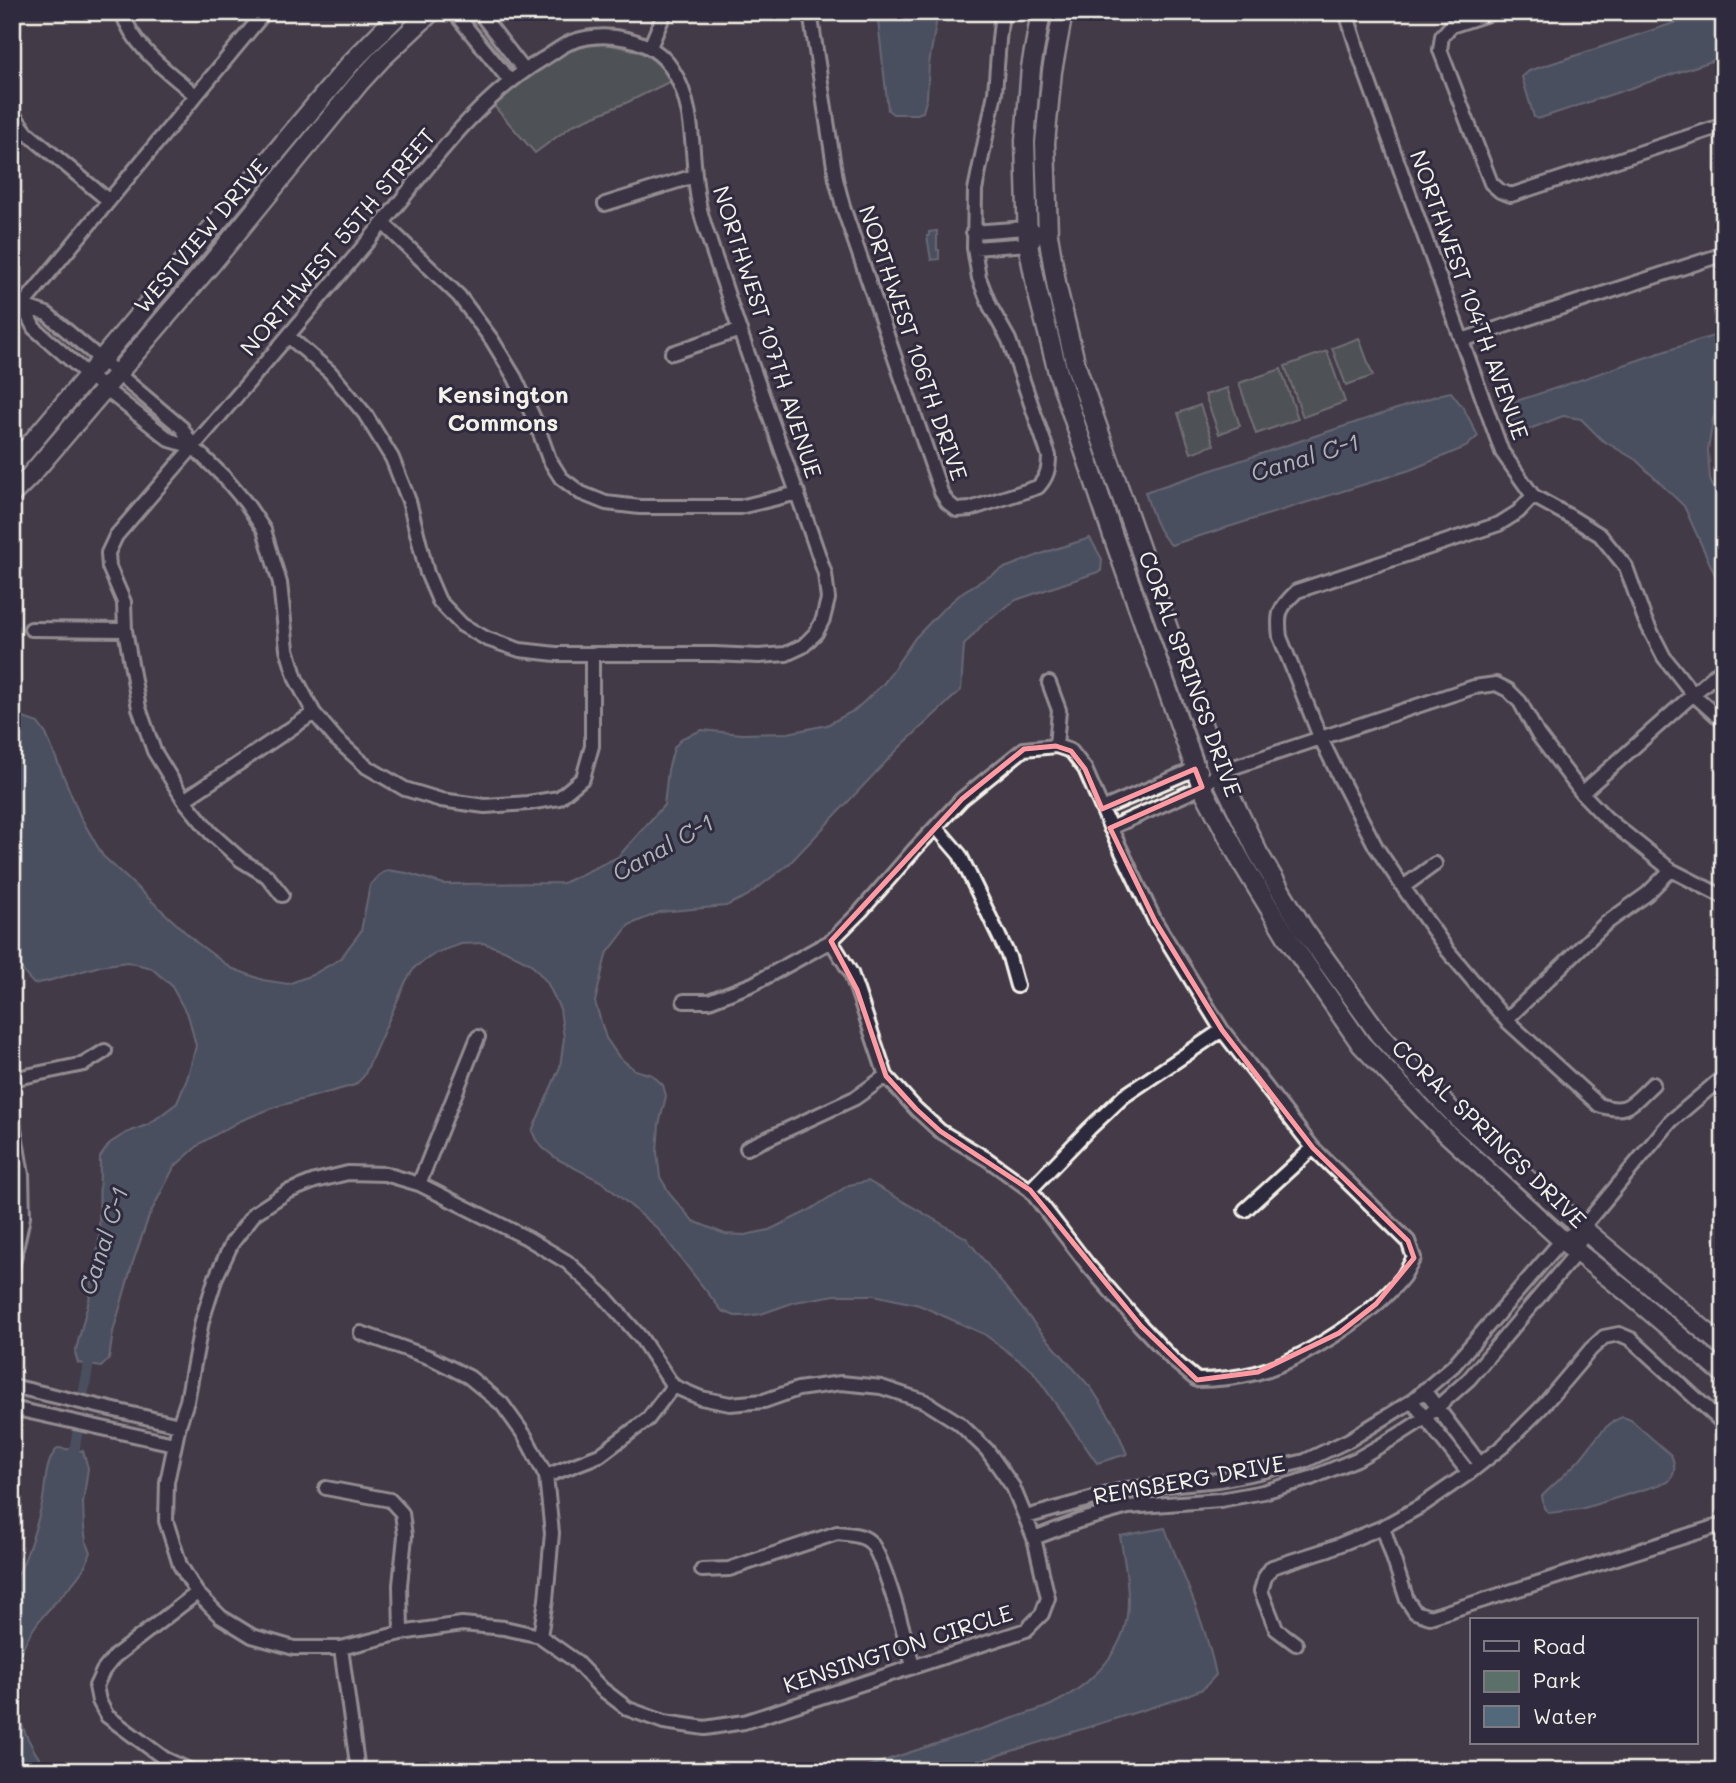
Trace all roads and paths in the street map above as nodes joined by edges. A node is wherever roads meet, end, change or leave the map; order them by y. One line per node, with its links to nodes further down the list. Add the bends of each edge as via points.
1 (122, 12): 17 (street, via 141,47)
2 (265, 12): 17 (street)
3 (401, 12): 35 (main road, WESTVIEW DRIVE, via 350,64)
4 (430, 12): 36 (main road, WESTVIEW DRIVE, via 359,82)
5 (454, 12): 16 (street)
6 (479, 12): 15 (street)
7 (665, 12): 14 (street)
8 (810, 12): 27 (street, NORTHWEST 106TH DRIVE, via 844,210 941,492 957,510 1038,487 1049,469 1049,456 1009,340 979,278)
9 (1002, 12): 24 (street, NORTHWEST 106TH DRIVE, via 995,93 975,190)
10 (1041, 12): 26 (main road, CORAL SPRINGS DRIVE, via 1025,141)
11 (1063, 12): 25 (main road, CORAL SPRINGS DRIVE, via 1045,143)
12 (1346, 12): 33 (street, NORTHWEST 104TH AVENUE)
13 (1494, 12): 19 (street, via 1451,26 1442,36 1440,50 1491,183 1500,191 1511,195)
14 (650, 47): 15 (street, NORTHWEST 55TH STREET, via 625,38 595,37 570,43); 20 (street, NORTHWEST 107TH AVENUE, via 671,66 683,89)
15 (524, 70): 16 (street, NORTHWEST 55TH STREET)
16 (510, 81): 23 (street, NORTHWEST 55TH STREET, via 450,139)
17 (195, 95): 21 (street)
18 (12, 113): 21 (street, via 27,133)
19 (1724, 125)
20 (694, 176): 22 (street); 31 (street, NORTHWEST 107TH AVENUE, via 701,214)
21 (108, 200): 29 (street)
22 (605, 204)
23 (383, 223): 32 (street, NORTHWEST 55TH STREET); 42 (street, via 459,296 492,340 515,378 549,459 561,478 581,493 606,503 640,507 740,508)
24 (974, 232): 26 (street); 27 (street, NORTHWEST 106TH DRIVE)
25 (1048, 235): 26 (street); 55 (main road, CORAL SPRINGS DRIVE, via 1076,366)
26 (1028, 236): 27 (street); 54 (main road, CORAL SPRINGS DRIVE, via 1058,372)
27 (974, 247)
28 (1724, 254): 33 (street)
29 (17, 302): 30 (street); 35 (street, via 47,314); 37 (street, via 34,328)
30 (12, 318)
31 (740, 330): 34 (street); 42 (street, NORTHWEST 107TH AVENUE)
32 (289, 336): 39 (street, NORTHWEST 55TH STREET); 46 (street, via 330,372 365,414 392,458 409,501 427,573 439,601 454,617 487,639 520,650)
33 (1462, 340): 43 (street, NORTHWEST 104TH AVENUE, via 1502,452)
34 (672, 353)
35 (102, 361): 36 (street); 37 (main road, WESTVIEW DRIVE)
36 (118, 374): 38 (main road, WESTVIEW DRIVE); 39 (street, via 182,428)
37 (89, 376): 38 (street); 40 (main road, WESTVIEW DRIVE)
38 (105, 388): 39 (street, via 170,440); 41 (main road, WESTVIEW DRIVE)
39 (193, 447): 45 (street, NORTHWEST 55TH STREET, via 116,536 107,553 124,602); 50 (street, via 225,478 264,530 280,583 287,649)
40 (12, 466)
41 (12, 494)
42 (797, 494): 46 (street, NORTHWEST 107TH AVENUE, via 825,573 828,598 816,633 803,646 786,654 759,656)
43 (1533, 496): 49 (street, NORTHWEST 104TH AVENUE, via 1600,535 1626,567 1664,657); 52 (street, via 1499,524 1297,591 1283,604 1278,620 1280,637)
44 (30, 629): 45 (street)
45 (125, 630): 58 (street, via 139,708 154,751)
46 (593, 654): 50 (street, via 592,746 583,778 559,798 485,806 405,789 367,767)
47 (1724, 667): 49 (street)
48 (1049, 683): 53 (street, via 1059,710)
49 (1693, 694): 51 (street, NORTHWEST 104TH AVENUE); 57 (street)
50 (314, 713): 58 (street)
51 (1724, 722)
52 (1320, 737): 55 (street); 57 (street, via 1496,684 1520,702 1538,735); 64 (street, via 1376,847)
53 (1056, 746): 59 (street, via 1071,751 1086,769); 60 (street, via 1024,749 962,799)
54 (1195, 769): 55 (street); 56 (main road, CORAL SPRINGS DRIVE); 59 (street)
55 (1219, 772): 56 (street); 84 (main road, CORAL SPRINGS DRIVE, via 1258,853 1304,930 1379,1034 1457,1117)
56 (1202, 787): 61 (street); 85 (main road, CORAL SPRINGS DRIVE, via 1289,940 1361,1044 1443,1130)
57 (1582, 793): 63 (street)
58 (184, 800): 65 (street, via 211,833 267,876)
59 (1102, 809): 61 (street)
60 (936, 827): 67 (street); 68 (street, via 960,855 1009,957)
61 (1110, 828): 71 (street, via 1155,921)
62 (1435, 864): 64 (street)
63 (1671, 870): 66 (street); 70 (street, via 1605,924)
64 (1403, 887): 70 (street, via 1448,951)
65 (282, 895)
66 (1724, 897)
67 (831, 942): 69 (street, via 753,984 709,1001); 74 (street, via 858,990)
68 (1017, 986)
69 (684, 1001)
70 (1506, 1020): 77 (street, via 1599,1105 1614,1110 1627,1107)
71 (1222, 1030): 80 (street); 82 (street, via 1124,1096)
72 (478, 1037): 81 (street)
73 (105, 1051): 76 (street, via 84,1064)
74 (886, 1076): 79 (street, via 855,1098); 82 (street, via 940,1131)
75 (1724, 1076): 84 (street, REMSBERG DRIVE, via 1671,1121)
76 (12, 1079)
77 (1653, 1084)
78 (12, 1117): 87 (street, via 22,1175 23,1217)
79 (747, 1148)
80 (1314, 1148): 82 (street, via 1408,1241 1414,1258 1404,1276 1376,1304 1339,1333 1258,1373 1225,1380 1197,1380 1173,1360 1087,1264); 83 (street)
81 (419, 1184): 92 (street, KENSINGTON CIRCLE, via 567,1262 641,1338); 99 (street, KENSINGTON CIRCLE, via 385,1174 348,1173 287,1192 255,1213 232,1243 216,1278)
82 (1030, 1189)
83 (1245, 1210)
84 (1582, 1228): 85 (street, REMSBERG DRIVE); 86 (street, REMSBERG DRIVE); 89 (main road, CORAL SPRINGS DRIVE)
85 (1562, 1240): 86 (main road, CORAL SPRINGS DRIVE); 93 (street, REMSBERG DRIVE, via 1452,1366)
86 (1577, 1252): 90 (main road, CORAL SPRINGS DRIVE); 96 (street, REMSBERG DRIVE, via 1469,1380)
87 (12, 1268)
88 (361, 1333): 103 (street, via 470,1377 502,1404)
89 (1724, 1347)
90 (1724, 1374)
91 (12, 1386): 99 (street)
92 (673, 1386): 103 (street, via 648,1419 600,1455); 105 (street, KENSINGTON CIRCLE, via 730,1404 841,1383 881,1387 924,1401 959,1423 987,1450)
93 (1424, 1390): 94 (street, REMSBERG DRIVE); 96 (street)
94 (1412, 1401): 97 (street); 105 (street, REMSBERG DRIVE, via 1305,1461 1219,1480 1126,1489)
95 (12, 1408): 100 (street)
96 (1438, 1408): 97 (street, REMSBERG DRIVE); 101 (street)
97 (1425, 1418): 102 (street); 108 (street, REMSBERG DRIVE, via 1357,1458 1311,1478 1220,1500 1128,1507)
98 (1724, 1424): 101 (street, via 1631,1339 1619,1334 1604,1337 1591,1349 1541,1408)
99 (179, 1425): 100 (street, KENSINGTON CIRCLE)
100 (174, 1444): 110 (street, KENSINGTON CIRCLE, via 166,1521 180,1564)
101 (1480, 1464): 102 (street)
102 (1469, 1473): 107 (street)
103 (546, 1476): 112 (street, via 552,1533)
104 (326, 1488): 111 (street, via 390,1500 402,1513)
105 (1027, 1517): 108 (street, KENSINGTON CIRCLE)
106 (1724, 1524): 107 (street, via 1430,1617 1415,1612 1408,1600)
107 (1383, 1527): 113 (street, via 1272,1567 1261,1591 1276,1629)
108 (1034, 1538): 115 (street, KENSINGTON CIRCLE, via 1048,1598 1042,1614 1026,1630)
109 (702, 1570): 115 (street, via 729,1569 837,1533 869,1540 880,1556)
110 (197, 1593): 114 (street, KENSINGTON CIRCLE, via 221,1617 252,1636 294,1648); 116 (street, via 115,1656 96,1686 107,1716 165,1759)
111 (401, 1633): 112 (street, KENSINGTON CIRCLE, via 462,1624); 114 (street, KENSINGTON CIRCLE)
112 (540, 1636): 115 (street, KENSINGTON CIRCLE, via 628,1709 664,1722 705,1728 744,1721)
113 (1296, 1644)
114 (341, 1648): 117 (street)
115 (914, 1666)
116 (191, 1771)
117 (358, 1771)

